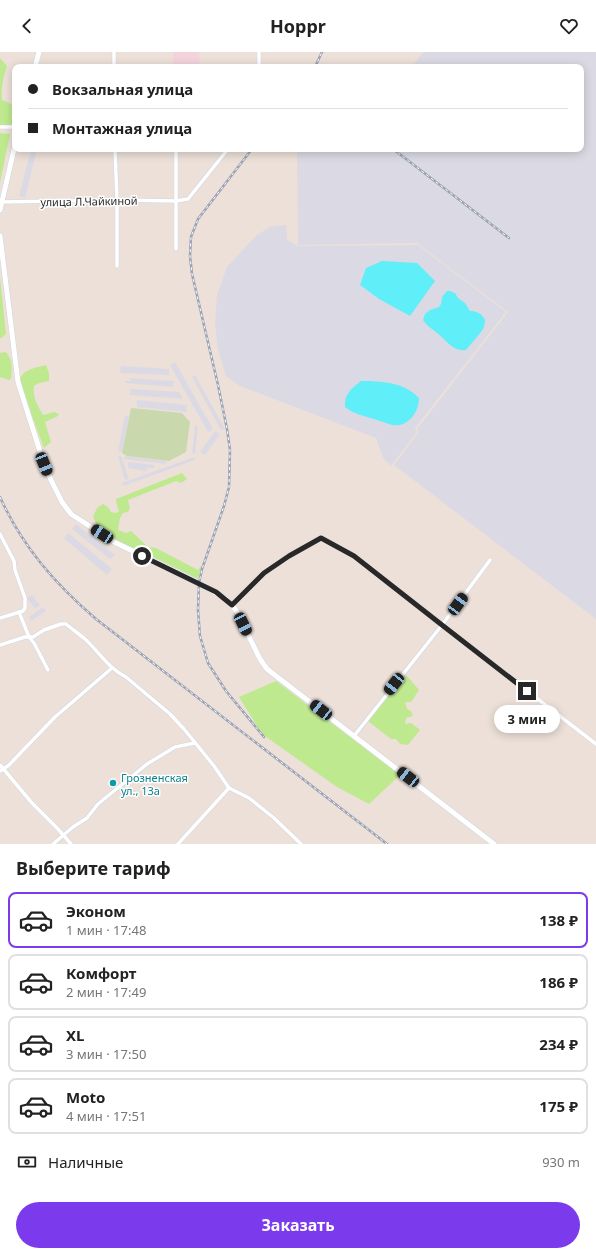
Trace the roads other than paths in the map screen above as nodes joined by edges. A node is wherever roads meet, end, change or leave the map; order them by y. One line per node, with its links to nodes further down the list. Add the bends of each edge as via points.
1 (39, 52): 4 (street)
2 (114, 52): 5 (street)
3 (258, 52): 6 (street)
4 (36, 64)
5 (114, 64)
6 (259, 64)
7 (0, 127): 8 (street)
8 (12, 127)
9 (13, 152): 15 (street)
10 (115, 152): 13 (street)
11 (176, 152): 14 (street)
12 (226, 152): 14 (street, via 188,199)
13 (116, 200): 14 (street, улица Л.Чайкиной); 15 (street, улица Л.Чайкиной); 19 (street)
14 (176, 201): 18 (street)
15 (1, 202): 16 (street)
16 (0, 210)
17 (0, 236): 22 (street, via 18,382 44,464 62,502 71,514 114,542 216,592)
18 (176, 249)
19 (117, 266)
20 (0, 534): 23 (street, via 14,561 14,570 25,598 25,610)
21 (490, 560): 25 (street)
22 (232, 605): 25 (street, via 264,573 321,538 354,556); 30 (street, via 267,669)
23 (19, 612): 24 (street); 26 (street)
24 (0, 618)
25 (442, 625): 30 (street); 32 (street)
26 (29, 637): 27 (street); 28 (street, via 66,624 85,639); 29 (street)
27 (0, 645)
28 (112, 668): 31 (street, via 170,714); 34 (street, via 55,717)
29 (48, 670)
30 (354, 736): 41 (street)
31 (195, 743): 35 (street); 36 (street, via 175,747 147,764 98,804 88,818)
32 (596, 744)
33 (0, 765): 34 (street)
34 (2, 770): 36 (street)
35 (229, 788): 39 (street); 40 (street, via 249,798)
36 (63, 835): 37 (street); 38 (street)
37 (53, 844)
38 (71, 844)
39 (178, 844)
40 (301, 844)
41 (494, 844)

